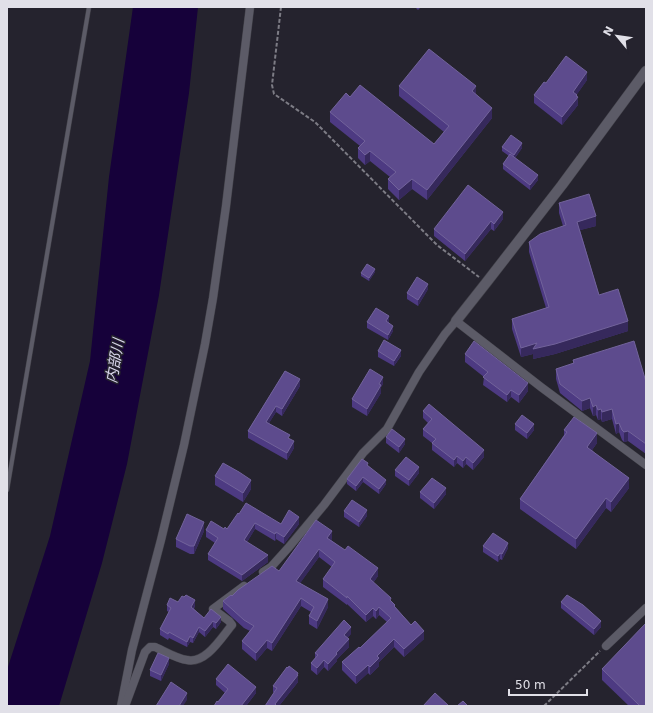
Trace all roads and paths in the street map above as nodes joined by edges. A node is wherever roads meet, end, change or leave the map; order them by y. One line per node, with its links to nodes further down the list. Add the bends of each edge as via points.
1 (89, 7): 8 (lane)
2 (250, 7): 11 (street, via 211,314 184,445 132,650)
3 (280, 7): 5 (path, via 272,85 274,94 315,122 437,245)
4 (646, 72): 5 (street)
5 (486, 283): 6 (street)
6 (456, 322): 7 (street); 12 (street, via 419,372 387,429 363,454 289,547 270,567 213,609 232,625 198,660 186,660 150,647 145,652)
7 (646, 465)
8 (7, 490)
9 (646, 608): 10 (street)
10 (606, 646): 13 (path)
11 (121, 706)
12 (125, 706)
13 (544, 706)

